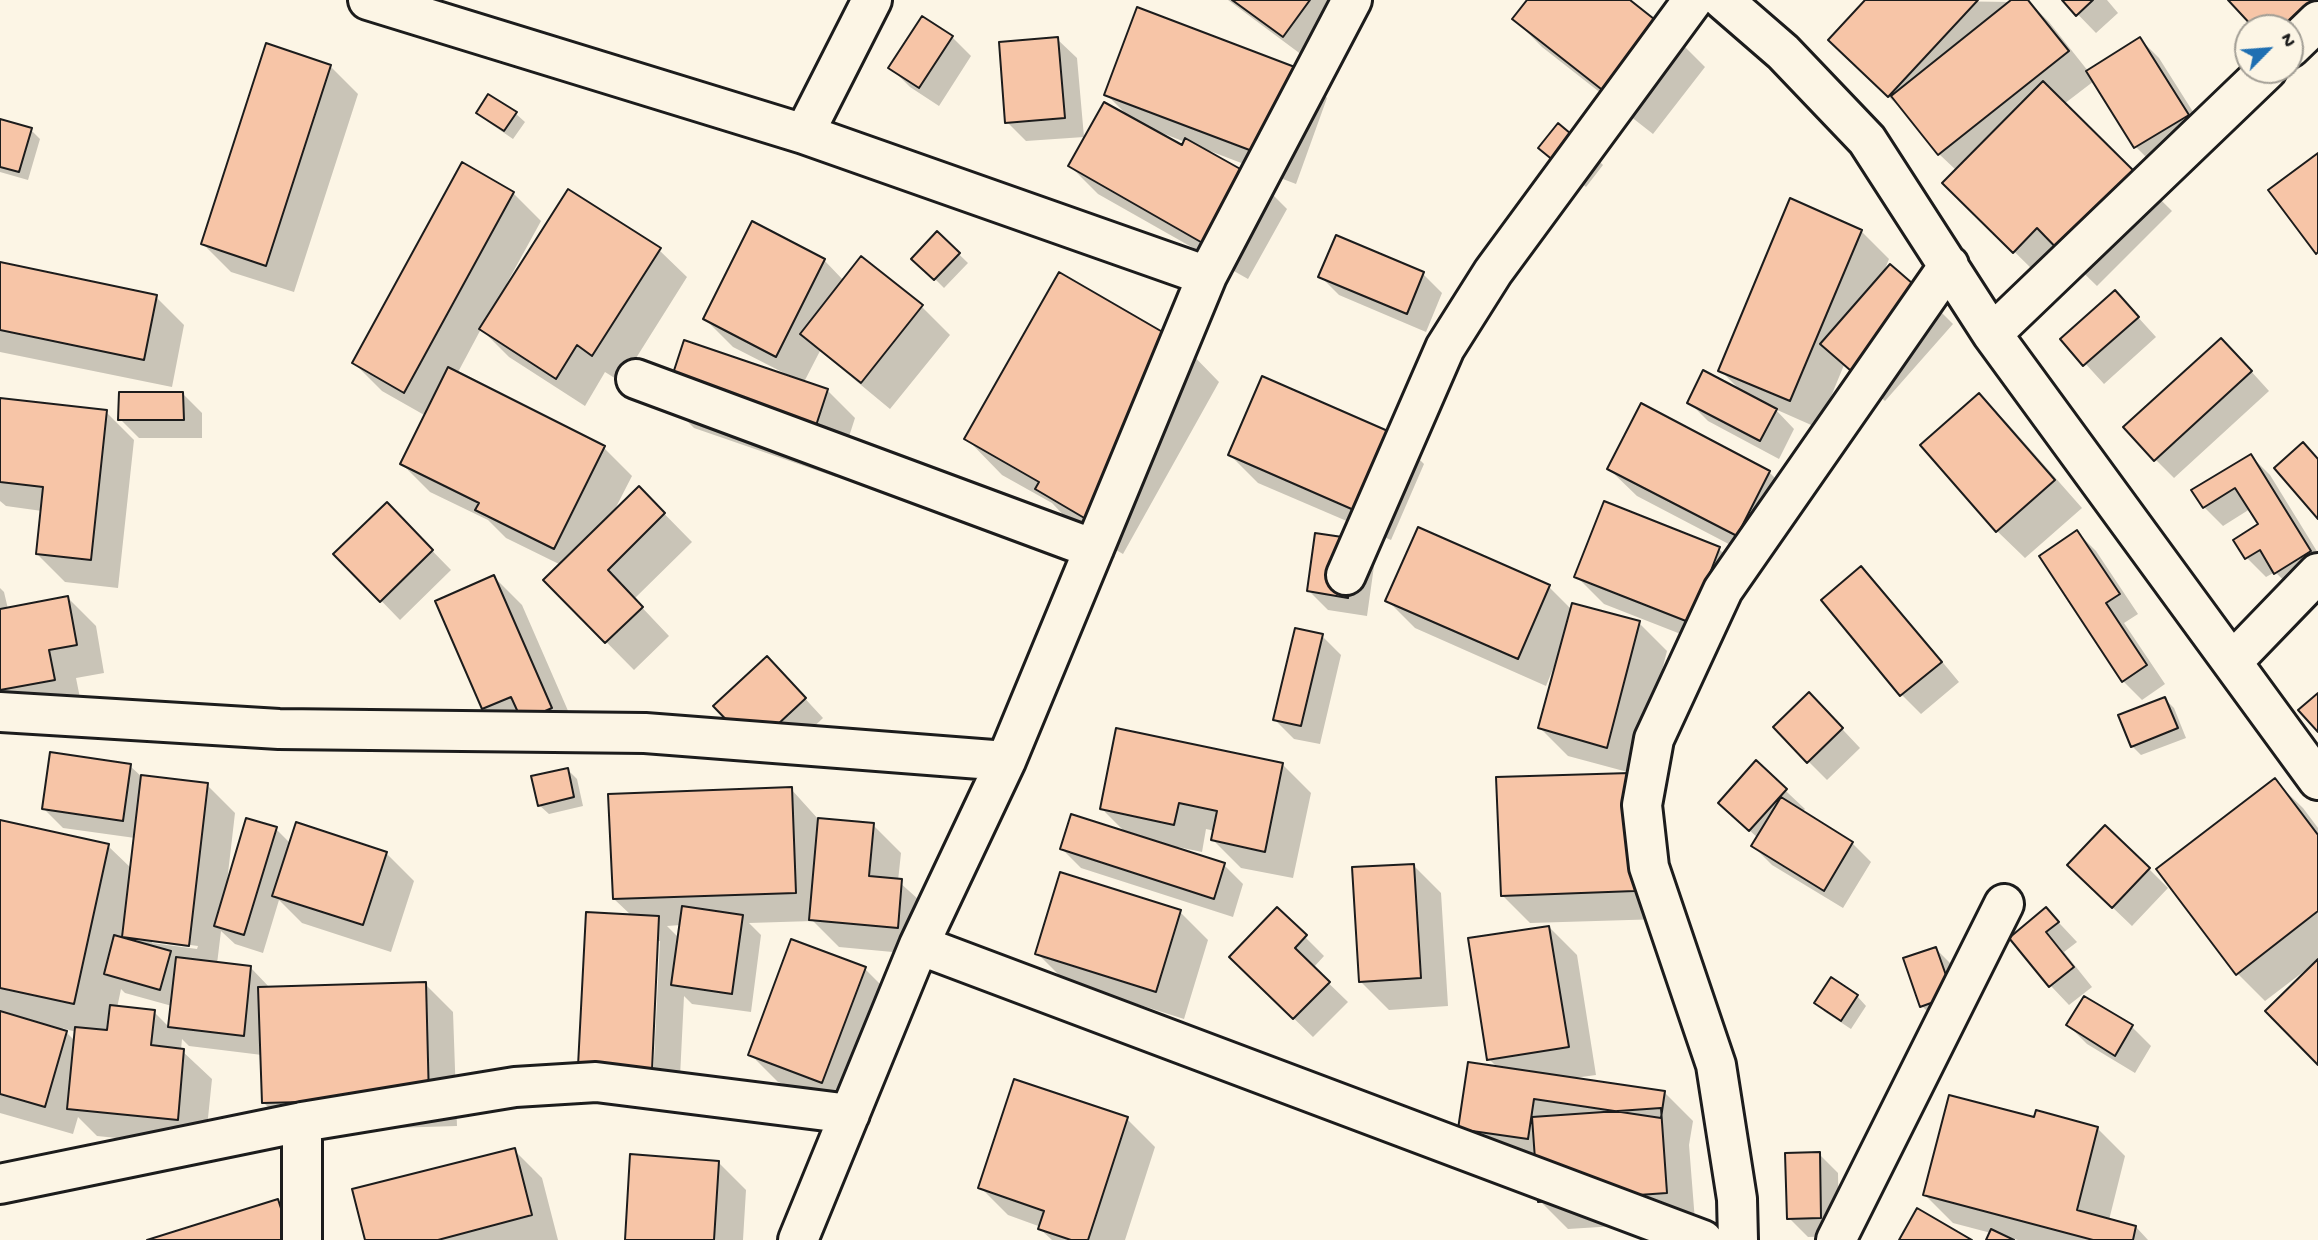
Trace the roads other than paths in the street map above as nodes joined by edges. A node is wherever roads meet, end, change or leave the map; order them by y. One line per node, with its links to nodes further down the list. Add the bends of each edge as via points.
1 (368, 0): 9 (street)
2 (872, 0): 9 (street)
3 (1352, 0): 11 (street)
4 (1693, 0): 16 (street, via 1493,272 1445,348)
5 (1740, 5): 10 (street, via 1867,140)
6 (2318, 21): 7 (street)
7 (2304, 34)
8 (2252, 84): 12 (street)
9 (804, 134): 11 (street)
10 (1949, 265): 12 (street); 29 (street, via 1723,590 1654,739 1642,805 1650,867 1716,1065 1737,1199)
11 (1207, 276): 14 (street)
12 (1992, 334): 17 (street)
13 (636, 379): 14 (street)
14 (1094, 549): 19 (street)
15 (2318, 573): 17 (street)
16 (1346, 575)
17 (2233, 661): 20 (street)
18 (0, 712): 19 (street, via 279,729 645,733)
19 (1006, 761): 22 (street)
20 (2318, 780)
21 (2004, 904): 30 (street)
22 (919, 945): 23 (street); 28 (street)
23 (850, 1114): 24 (street, via 596,1082 515,1087); 27 (street)
24 (302, 1122): 25 (street); 26 (street)
25 (0, 1184)
26 (302, 1240)
27 (798, 1240)
28 (1703, 1240)
29 (1738, 1240)
30 (1836, 1240)

